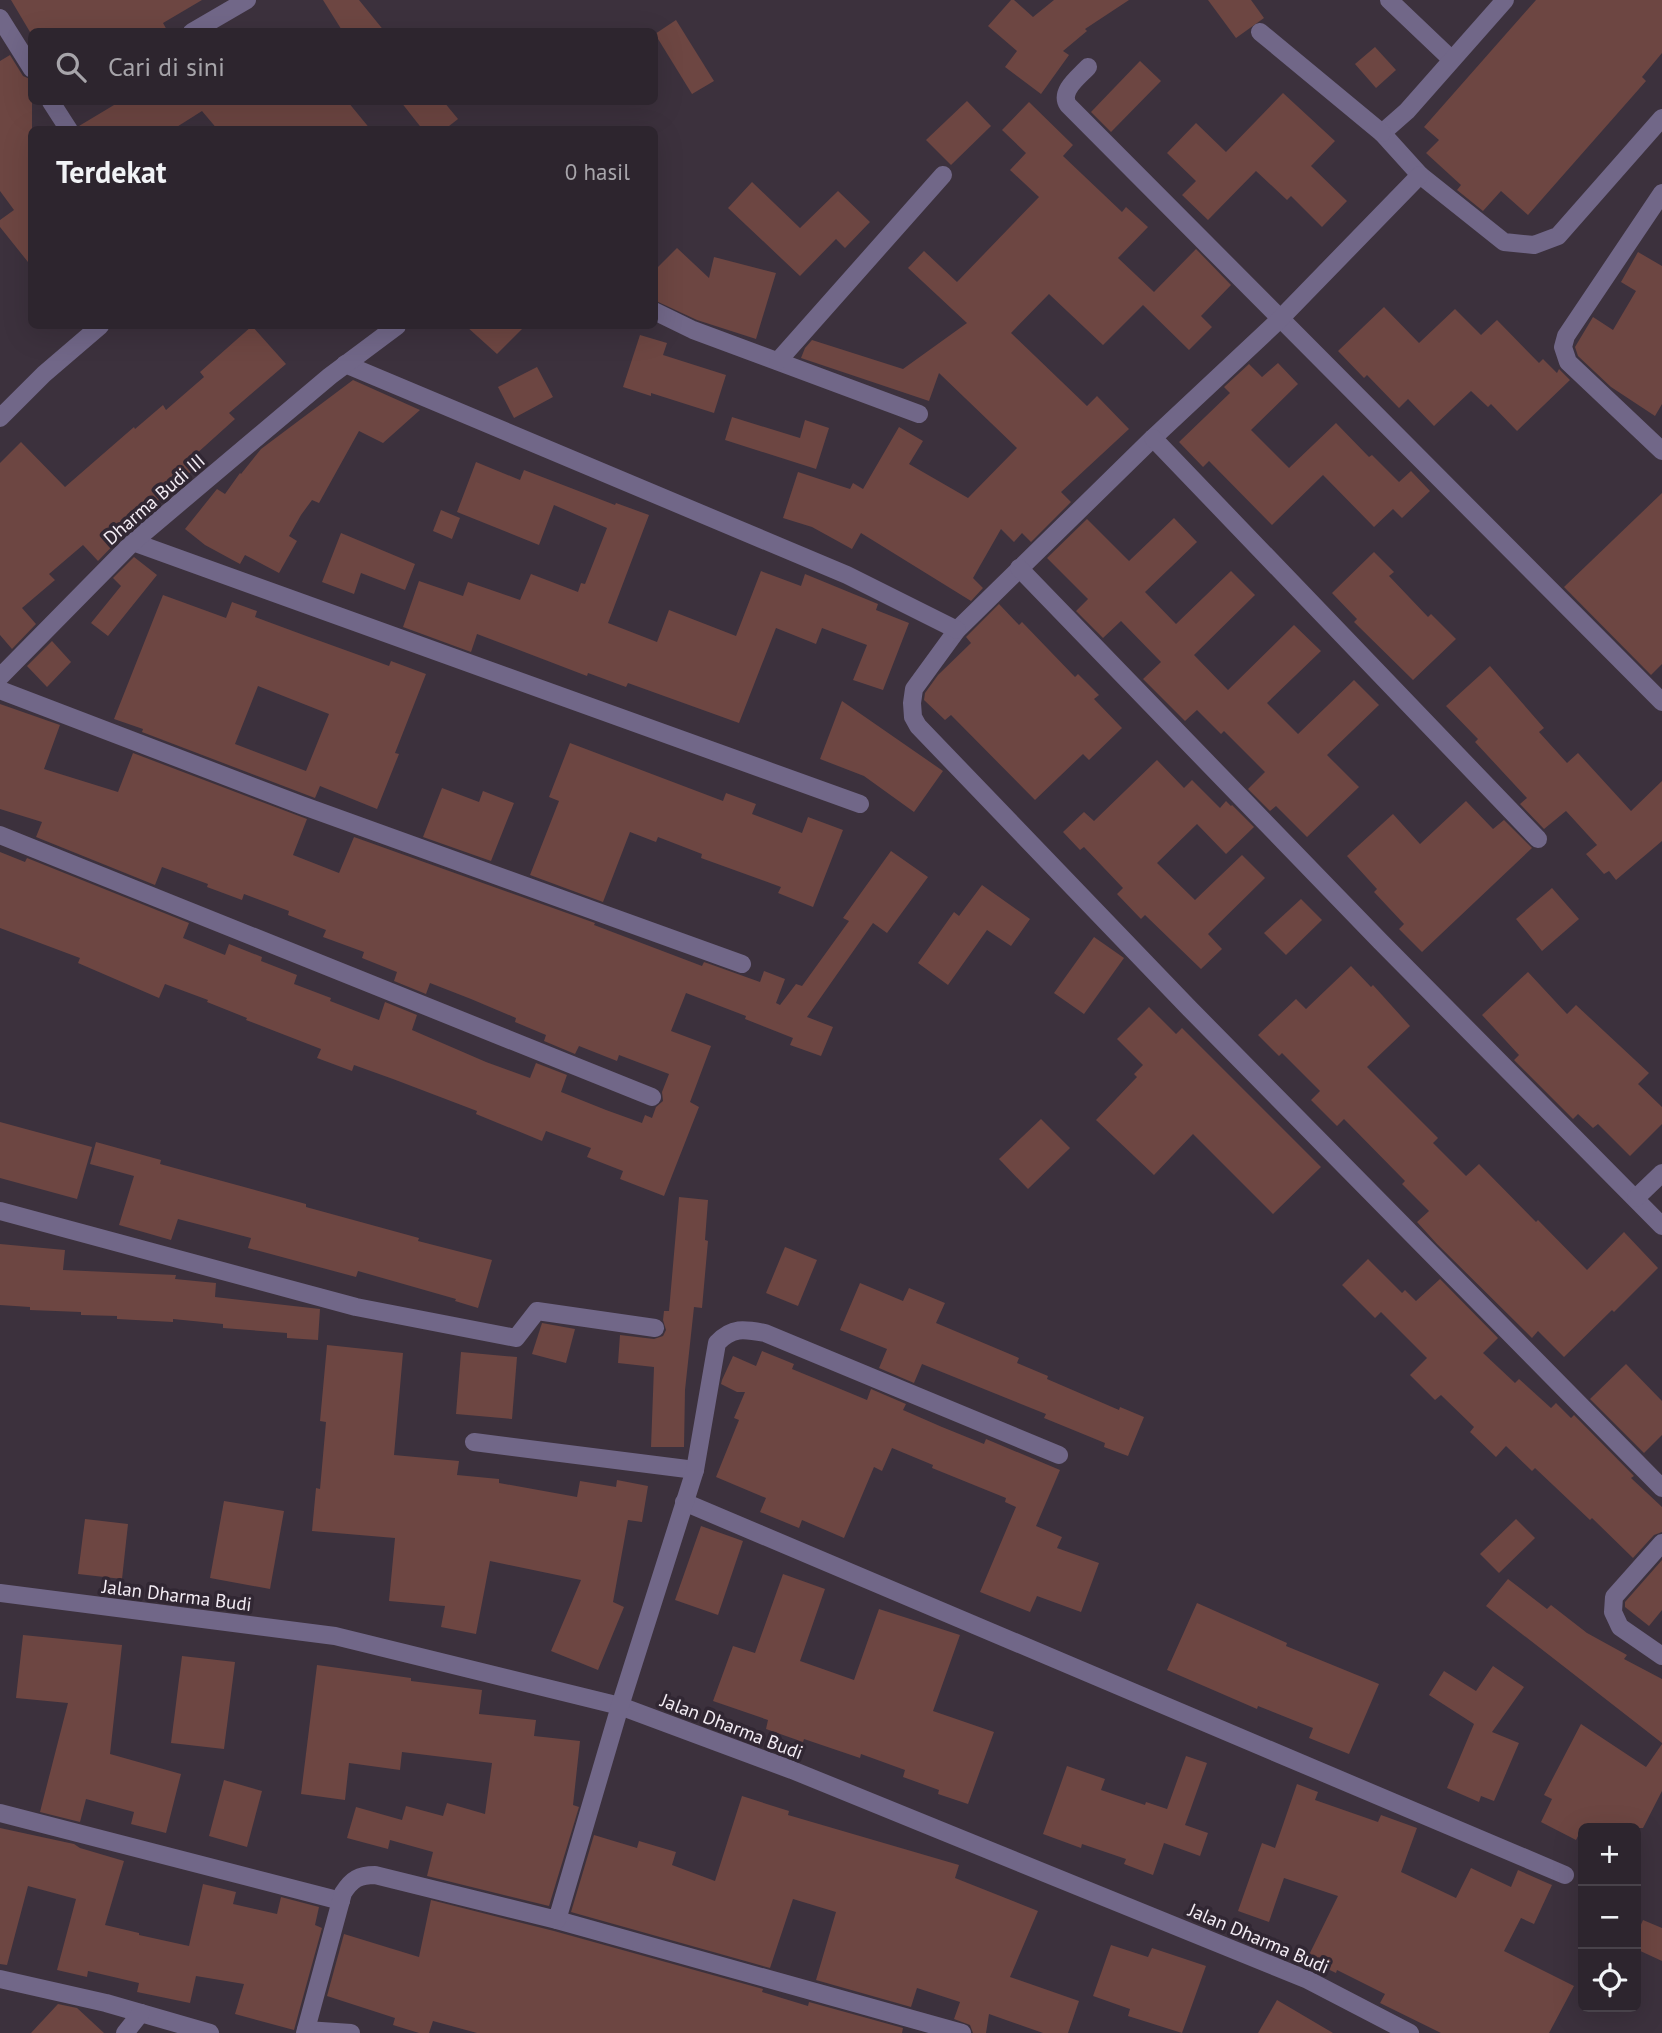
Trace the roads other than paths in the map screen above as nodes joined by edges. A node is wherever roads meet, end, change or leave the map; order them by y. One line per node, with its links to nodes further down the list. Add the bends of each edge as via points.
1 (247, 0): 5 (street)
2 (1389, 0): 7 (street)
3 (1505, 0): 7 (street)
4 (0, 18): 8 (street)
5 (199, 28)
6 (1260, 32): 13 (street)
7 (1451, 59): 13 (street)
8 (28, 63)
9 (1088, 67): 18 (street, via 1066,92 1068,105)
10 (59, 105): 12 (street)
11 (1662, 118): 15 (street, via 1558,236 1534,246 1504,242)
12 (67, 126)
13 (1382, 133): 15 (street)
14 (943, 175): 21 (street)
15 (1420, 175): 18 (street)
16 (1662, 193): 26 (street, via 1563,347 1568,362)
17 (658, 313): 21 (street)
18 (1279, 320): 25 (street); 32 (street)
19 (96, 329): 24 (street)
20 (393, 329): 22 (street, Dharma Budi III)
21 (778, 361): 23 (street)
22 (345, 364): 27 (street, Dharma Budi III); 29 (street, via 848,575)
23 (919, 414)
24 (0, 418)
25 (1153, 438): 28 (street); 35 (street)
26 (1662, 451)
27 (134, 542): 30 (street, Dharma Budi III); 33 (street)
28 (1019, 568): 29 (street); 39 (street)
29 (957, 630): 46 (street, via 915,689 913,717 918,726)
30 (0, 677)
31 (0, 690): 36 (street, via 301,806)
32 (1662, 702)
33 (860, 804)
34 (0, 835): 37 (street)
35 (1538, 839)
36 (742, 964)
37 (652, 1097)
38 (1662, 1173): 39 (street)
39 (1636, 1198): 41 (street)
40 (0, 1211): 42 (street, via 356,1307 516,1338 537,1311)
41 (1662, 1226)
42 (656, 1328)
43 (474, 1443): 45 (street)
44 (1059, 1455): 45 (street, via 765,1333 741,1328 717,1343)
45 (695, 1470): 47 (street)
46 (1662, 1488)
47 (684, 1502): 51 (street); 53 (street)
48 (1662, 1543): 50 (street, via 1615,1597 1613,1612 1620,1627)
49 (0, 1593): 51 (street, Jalan Dharma Budi, via 335,1636)
50 (1662, 1656)
51 (620, 1706): 55 (street); 63 (street, Jalan Dharma Budi, via 792,1770 1308,1980)
52 (0, 1813): 54 (street)
53 (1565, 1875)
54 (341, 1901): 55 (street, via 350,1882 361,1875 375,1875); 58 (street)
55 (557, 1920): 62 (street)
56 (0, 1979): 57 (street)
57 (141, 2013): 59 (street); 60 (street)
58 (305, 2031): 61 (street)
59 (125, 2033)
60 (210, 2033)
61 (351, 2033)
62 (962, 2033)
63 (1410, 2033)

